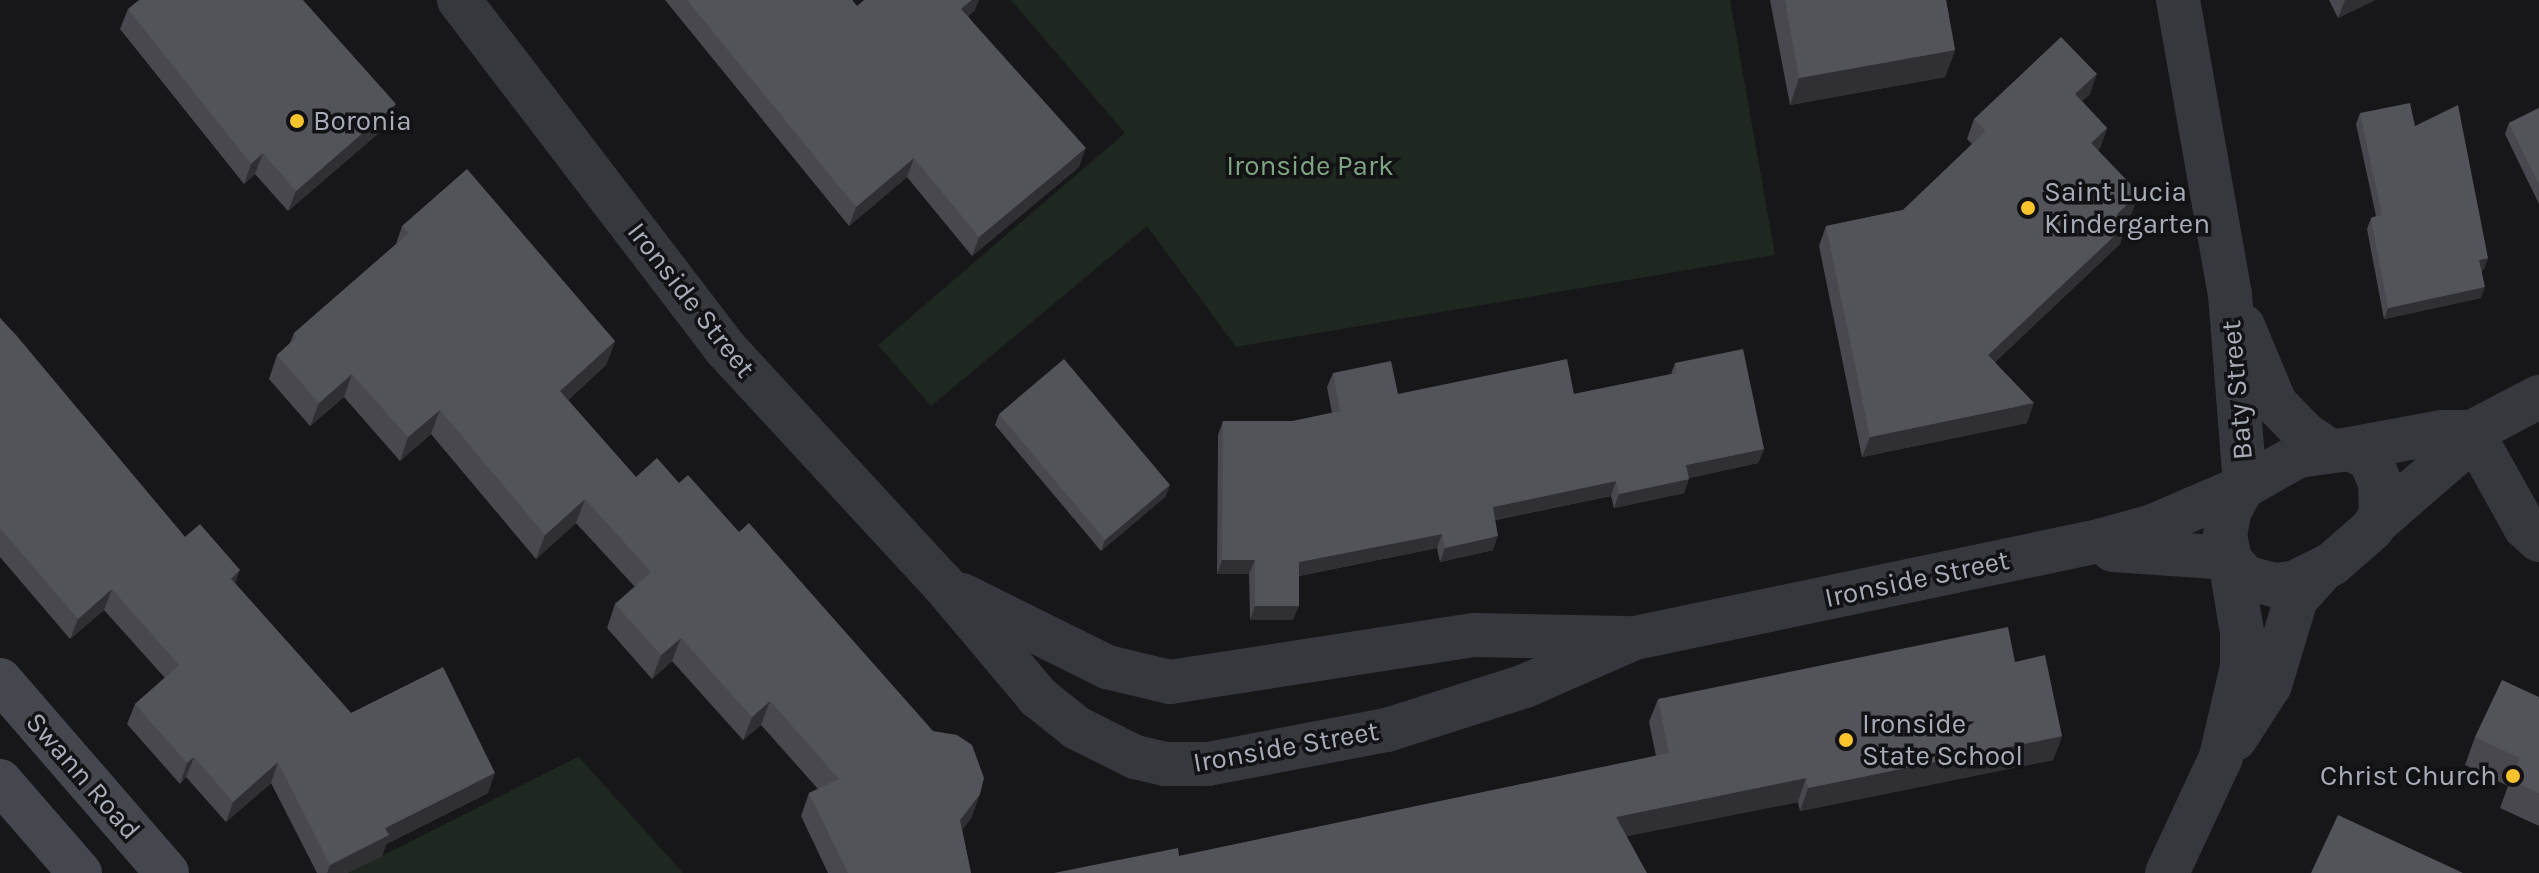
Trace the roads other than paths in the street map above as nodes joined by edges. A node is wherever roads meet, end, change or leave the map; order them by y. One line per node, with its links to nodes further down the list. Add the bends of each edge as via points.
1 (459, 0): 13 (street, Ironside Street, via 703,322)
2 (2178, 0): 3 (street, Baty Street)
3 (2230, 294): 6 (street, Baty Street, via 2275,403 2305,434); 7 (street, Baty Street)
4 (2539, 397): 5 (street)
5 (2472, 432): 6 (street, via 2442,432); 8 (street, via 2453,456); 9 (street, via 2525,527)
6 (2339, 450): 7 (street, via 2273,466); 8 (street, via 2367,456 2375,468 2382,499)
7 (2244, 486): 10 (street, Ironside Street, via 2153,526); 11 (street, via 2227,522)
8 (2378, 521): 12 (street)
9 (2539, 540)
10 (2057, 550): 11 (street, Ironside Street, via 2156,550); 14 (street, Ironside Street)
11 (2230, 559): 12 (street, via 2245,577 2274,585); 16 (street, via 2243,657)
12 (2322, 570): 16 (street, via 2296,599 2266,694)
13 (943, 584): 14 (street, Ironside Street, via 1092,661 1141,679 1170,682 1473,635); 14 (street, Ironside Street, via 1020,678 1059,714 1121,751 1165,764 1223,762 1387,730 1525,686)
14 (1635, 638)
15 (0, 680): 19 (main road, Swann Road)
16 (2221, 757): 20 (street)
17 (0, 781): 18 (main road)
18 (80, 873)
19 (167, 873)
20 (2167, 873)

